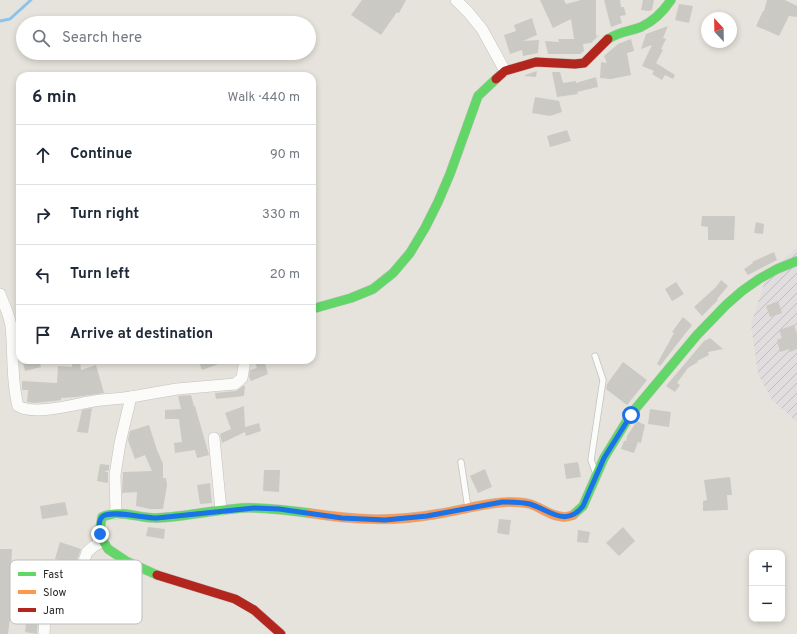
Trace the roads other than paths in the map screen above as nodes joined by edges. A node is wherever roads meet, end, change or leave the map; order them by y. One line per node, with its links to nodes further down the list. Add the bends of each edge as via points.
1 (456, 0): 3 (street, via 482,29)
2 (671, 0): 3 (street, via 659,16 641,27 618,33 607,40 584,63 536,62)
3 (505, 71): 6 (street, via 478,96 429,223 396,270 365,293)
4 (797, 261): 12 (street, via 751,284 709,321 631,415 614,440)
5 (0, 294): 9 (street, via 11,327 12,366 18,406 40,410)
6 (316, 308)
7 (595, 356): 12 (lane, via 603,380 591,460)
8 (244, 364): 9 (street, via 242,378 236,384 177,389)
9 (131, 397): 15 (street, via 115,475)
10 (214, 438): 14 (street)
11 (461, 462): 13 (lane)
12 (596, 475): 13 (street, via 583,506 568,516 555,516 530,505 512,502)
13 (468, 509): 14 (street, via 412,518 372,520 254,508)
14 (222, 510): 15 (street, via 157,518)
15 (116, 514): 16 (street, via 105,515 100,520 99,528)
16 (103, 541): 17 (street, via 87,552); 18 (street)
17 (84, 560)
18 (123, 560)
19 (142, 569): 22 (street, via 237,600)
20 (45, 624): 21 (street)
21 (44, 634)
22 (281, 634)

